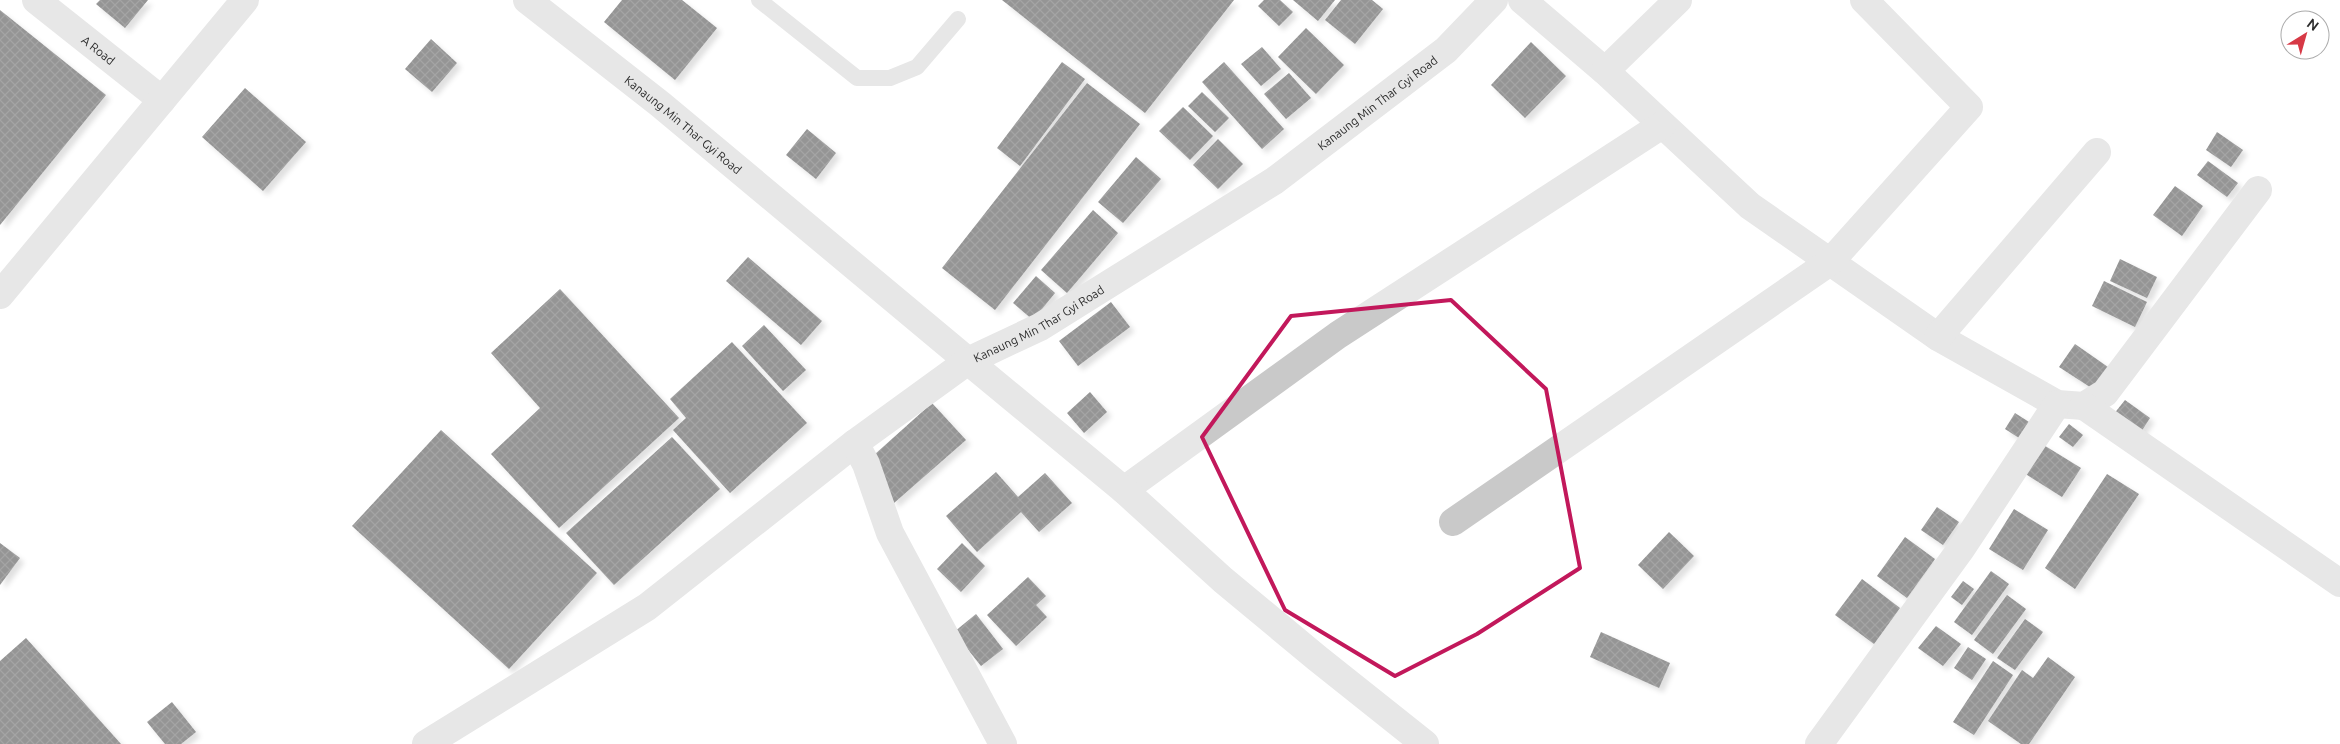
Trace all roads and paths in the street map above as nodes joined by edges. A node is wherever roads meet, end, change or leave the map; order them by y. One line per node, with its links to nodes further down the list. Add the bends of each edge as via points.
1 (36, 0): 11 (street, A Road)
2 (245, 0): 11 (street)
3 (527, 0): 18 (street, Kanaung Min Thar Gyi Road, via 660,104)
4 (760, 0): 9 (lane, via 857,78 890,78 917,67)
5 (1494, 0): 18 (street, Kanaung Min Thar Gyi Road, via 1446,50 1274,181 1040,326)
6 (1522, 0): 10 (street)
7 (1678, 0): 10 (street)
8 (1864, 0): 15 (street, via 1969,107)
9 (958, 19)
10 (1605, 71): 12 (street)
11 (162, 100): 16 (street)
12 (1662, 125): 15 (street, via 1750,206); 22 (street, via 1338,335)
13 (2097, 152): 17 (street)
14 (2258, 190): 20 (street, via 2105,394)
15 (1830, 262): 17 (street); 23 (street)
16 (0, 295)
17 (1938, 337): 19 (street)
18 (968, 361): 21 (street); 22 (street)
19 (2057, 404): 20 (street); 28 (street, via 1961,548)
20 (2084, 406): 24 (street)
21 (855, 443): 25 (street, via 648,606); 26 (street, via 866,464 890,533)
22 (1124, 490): 27 (street, via 1223,580)
23 (1453, 522)
24 (2340, 583)
25 (426, 744)
26 (1003, 744)
27 (1425, 744)
28 (1819, 744)

